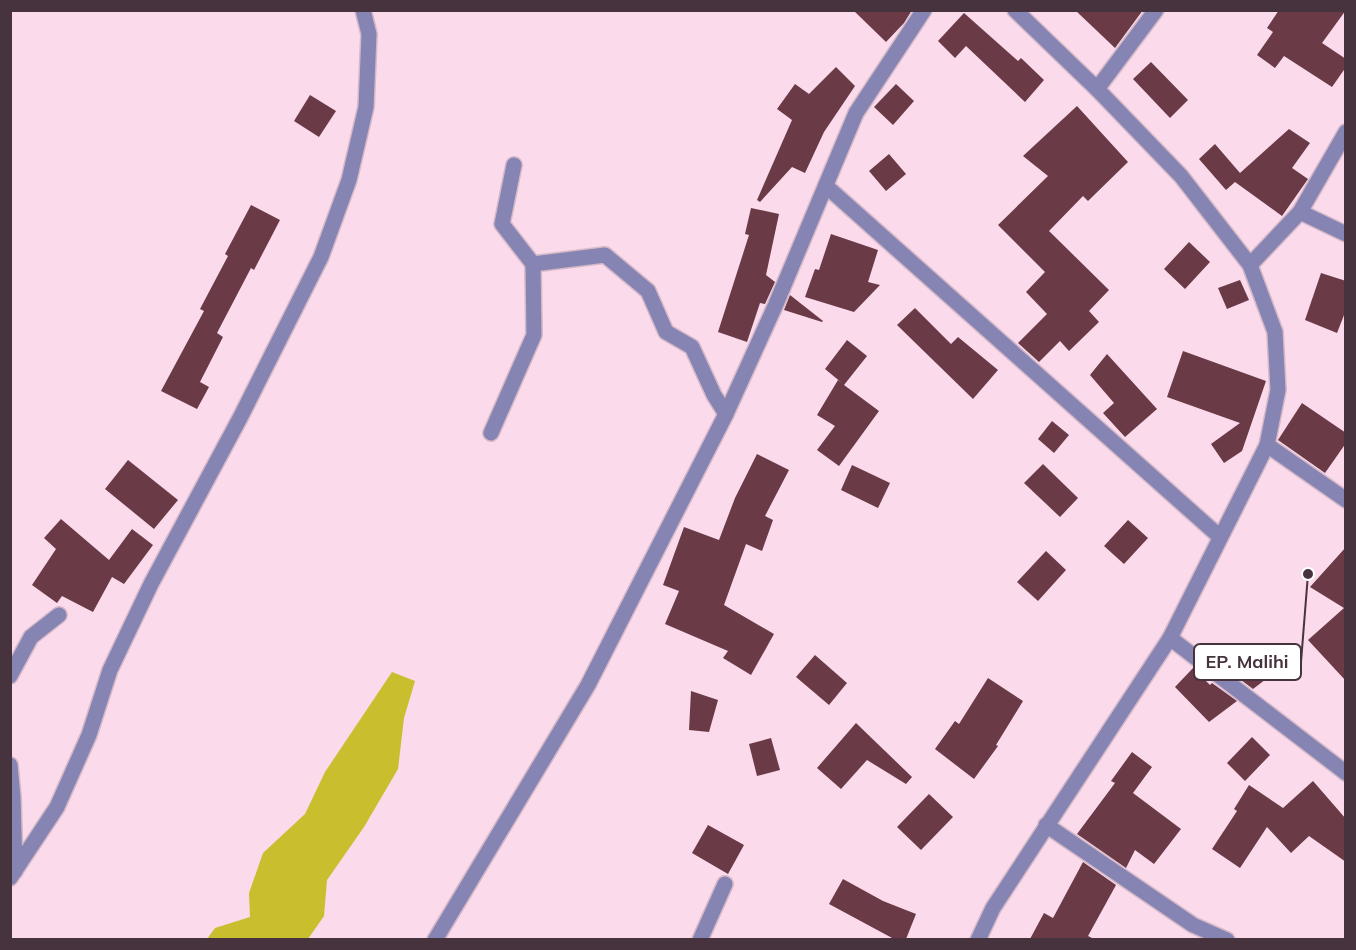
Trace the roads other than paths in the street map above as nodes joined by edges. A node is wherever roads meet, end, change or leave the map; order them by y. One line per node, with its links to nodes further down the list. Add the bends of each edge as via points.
1 (363, 10): 24 (street, via 369,34 366,107 349,180 321,257 151,584 110,670 89,735 57,807)
2 (924, 10): 8 (street, via 856,113)
3 (1015, 10): 5 (street)
4 (1156, 10): 5 (street)
5 (1097, 90): 12 (street, via 1181,176)
6 (1346, 132): 9 (street)
7 (514, 165): 11 (street, via 502,224)
8 (826, 186): 13 (street); 17 (street)
9 (1300, 212): 10 (street); 12 (street)
10 (1346, 234)
11 (533, 264): 13 (street, via 605,255 648,291 666,332 692,347); 14 (street, via 534,335)
12 (1250, 265): 15 (street, via 1275,332 1278,390)
13 (726, 414): 26 (street, via 588,685)
14 (491, 433)
15 (1267, 445): 16 (street); 17 (street)
16 (1346, 500)
17 (1220, 537): 19 (street)
18 (59, 615): 20 (street, via 31,637)
19 (1170, 638): 22 (street); 23 (street)
20 (10, 676)
21 (10, 765): 24 (street)
22 (1346, 773)
23 (1046, 825): 28 (street); 29 (street, via 1192,925)
24 (13, 874)
25 (725, 884): 27 (street)
26 (435, 939)
27 (700, 939)
28 (978, 939)
29 (1227, 939)

